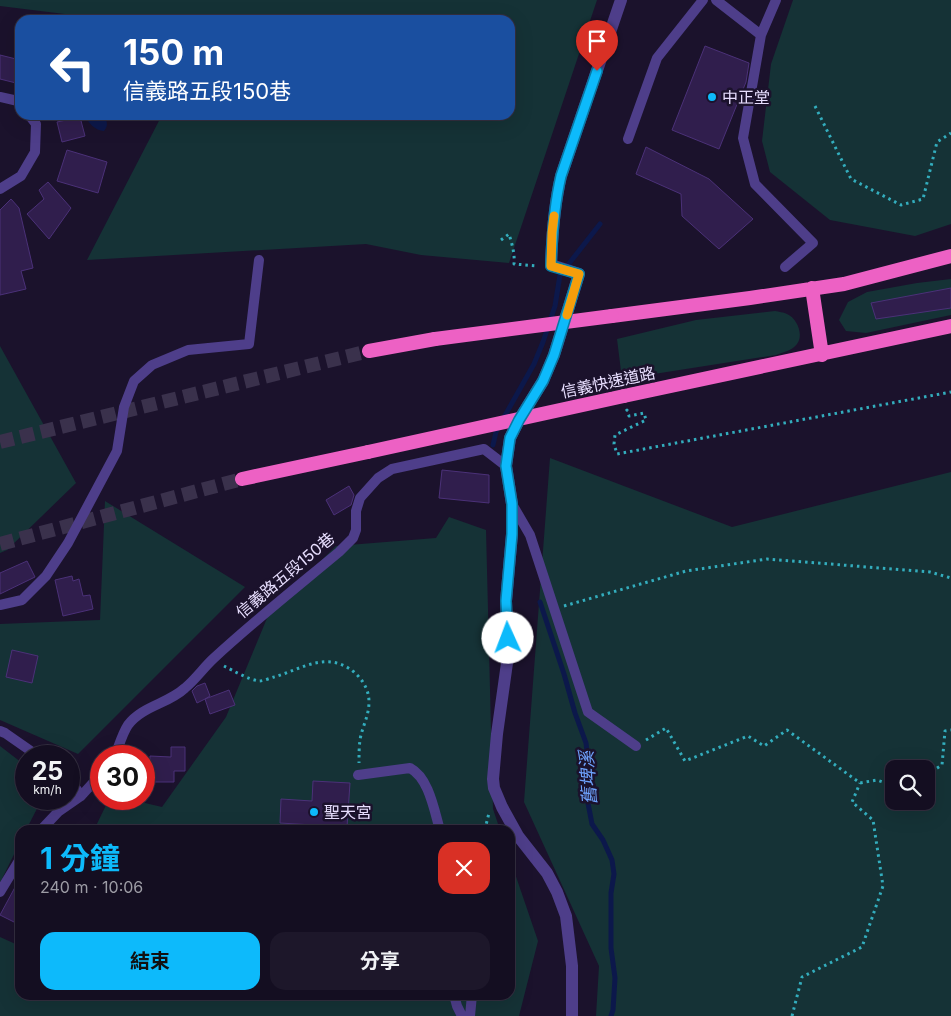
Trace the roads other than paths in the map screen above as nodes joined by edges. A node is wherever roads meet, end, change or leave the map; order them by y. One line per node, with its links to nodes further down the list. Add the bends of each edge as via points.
1 (621, 0): 18 (street, via 557,194 551,266 579,274 543,381 510,438)
2 (703, 0): 9 (lane, via 657,58)
3 (716, 0): 5 (lane)
4 (776, 0): 5 (lane)
5 (760, 35): 13 (lane, via 743,138 755,184 813,242)
6 (0, 97): 7 (lane)
7 (15, 100)
8 (33, 120): 10 (lane, via 36,124 35,152 21,176)
9 (628, 139)
10 (0, 189)
11 (951, 256): 14 (highway, via 844,284)
12 (259, 260): 21 (lane, via 250,344 188,350 152,365 134,381 124,407 117,450 68,543 46,576 22,600)
13 (785, 267)
14 (812, 288): 16 (highway, bridge, via 435,339); 17 (highway)
15 (951, 326): 17 (highway, 信義快速道路)
16 (369, 351)
17 (822, 355): 19 (highway, 信義快速道路, bridge)
18 (506, 466): 20 (street); 24 (lane, 信義路五段150巷, via 484,449 392,468 378,478 360,498 353,538 236,638 184,689 168,701 145,710 129,724)
19 (242, 479)
20 (512, 504): 25 (lane, via 530,534 588,712); 32 (street, via 506,601 508,656 493,779 494,788)
21 (0, 605)
22 (0, 731): 23 (lane)
23 (22, 745)
24 (119, 745)
25 (636, 746)
26 (358, 775): 31 (lane, via 410,768 415,771 428,790)
27 (90, 784): 28 (lane)
28 (80, 793)
29 (60, 810): 30 (lane)
30 (46, 825)
31 (438, 825)
32 (512, 825)
33 (515, 831): 40 (street, via 547,873 566,916 572,966)
34 (15, 867): 35 (lane)
35 (0, 892)
36 (455, 1000): 38 (lane)
37 (472, 1000): 39 (lane)
38 (462, 1016)
39 (470, 1016)
40 (572, 1016)

